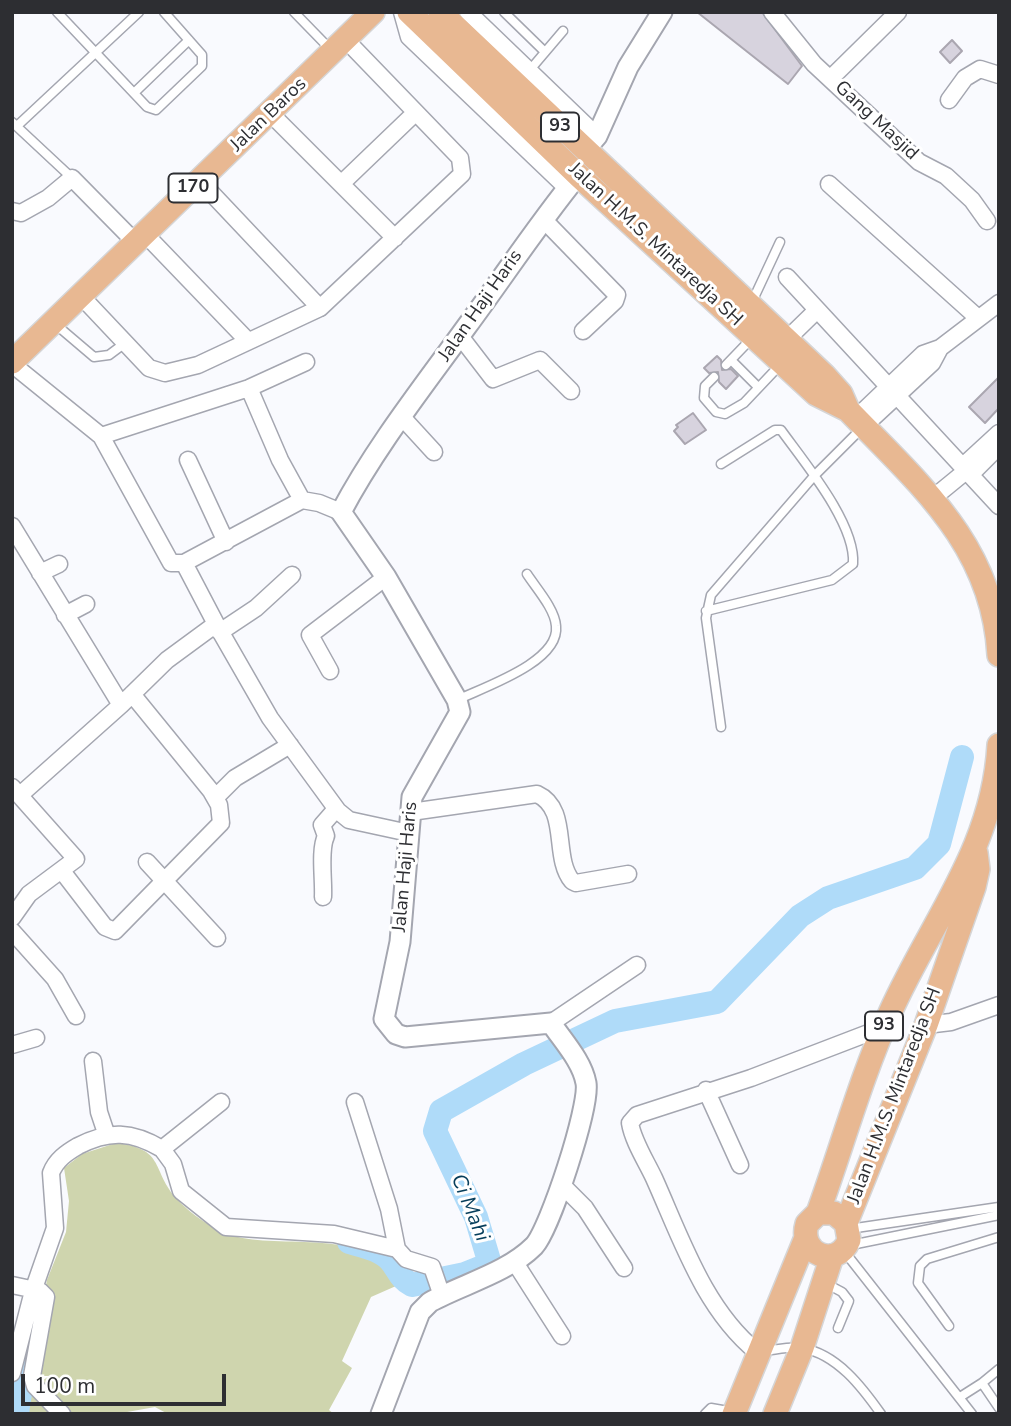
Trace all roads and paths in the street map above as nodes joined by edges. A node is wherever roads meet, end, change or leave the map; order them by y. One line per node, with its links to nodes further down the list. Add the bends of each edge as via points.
1 (57, 12): 19 (lane)
2 (139, 12): 19 (lane)
3 (164, 12): 16 (lane)
4 (295, 12): 17 (lane)
5 (373, 12): 17 (main road, Jalan Baros / 170)
6 (402, 12): 31 (street, via 409,37)
7 (409, 12): 31 (main road, Jalan H.M.S. Mintaredja SH / 93)
8 (427, 12): 14 (main road, via 433,19)
9 (440, 12): 14 (main road, Jalan H.M.S. Mintaredja SH / 93)
10 (504, 12): 18 (lane)
11 (662, 12): 28 (street, via 628,67)
12 (772, 12): 22 (street, Gang Masjid, via 794,42)
13 (898, 12): 22 (street)
14 (472, 19): 21 (main road, Jalan H.M.S. Mintaredja SH / 93)
15 (563, 31): 18 (lane)
16 (189, 40): 23 (lane); 23 (lane, via 202,55 202,66 156,110)
17 (339, 46): 25 (main road, Jalan Baros / 170); 26 (street)
18 (544, 51): 21 (lane)
19 (96, 52): 23 (lane); 27 (lane)
20 (999, 75): 24 (street, via 980,69 965,78)
21 (523, 78): 28 (main road, Jalan H.M.S. Mintaredja SH / 93)
22 (831, 78): 36 (street, Gang Masjid, via 919,162 946,177 972,200)
23 (134, 93)
24 (949, 100)
25 (270, 113): 30 (main road, Jalan Baros / 170); 32 (street)
26 (415, 113): 32 (street); 38 (street, via 460,158 463,169)
27 (14, 124): 29 (lane)
28 (591, 143): 43 (main road, Jalan H.M.S. Mintaredja SH / 93)
29 (72, 178): 34 (street, via 48,198 20,213); 37 (street)
30 (200, 181): 37 (main road, Jalan Baros / 170); 44 (street)
31 (573, 182): 35 (street, Jalan Haji Haris); 50 (main road, Jalan H.M.S. Mintaredja SH / 93)
32 (341, 184): 38 (street)
33 (830, 184): 46 (street)
34 (12, 211)
35 (543, 219): 48 (street, via 617,295); 49 (street, Jalan Haji Haris)
36 (987, 221)
37 (141, 238): 41 (main road, Jalan Baros / 170); 51 (street)
38 (395, 238): 44 (street)
39 (780, 242): 43 (lane)
40 (787, 277): 45 (street)
41 (81, 296): 47 (main road, Jalan Baros / 170); 52 (street)
42 (999, 303): 46 (street)
43 (750, 306): 53 (main road, Jalan H.M.S. Mintaredja SH / 93)
44 (320, 308): 51 (street)
45 (816, 311): 53 (street); 60 (street)
46 (978, 318): 60 (street, via 940,348 932,363)
47 (53, 323): 52 (lane, via 94,358); 54 (main road, Jalan Baros / 170)
48 (583, 331)
49 (460, 336): 59 (street, via 493,379 540,360); 61 (street, Jalan Haji Haris)
50 (754, 336): 53 (main road, Jalan H.M.S. Mintaredja SH / 93); 57 (lane, via 728,362)
51 (247, 340): 52 (street, via 198,365 165,373 149,368)
52 (125, 344)
53 (780, 352): 57 (lane); 62 (main road, Jalan H.M.S. Mintaredja SH / 93, via 827,402)
54 (14, 359): 64 (street)
55 (306, 362): 58 (street)
56 (714, 377): 57 (lane, via 703,393 720,414 732,412)
57 (758, 387)
58 (249, 388): 64 (street); 72 (street, via 279,460)
59 (571, 391)
60 (891, 393): 62 (street); 69 (street)
61 (401, 416): 66 (street); 74 (street, Jalan Haji Haris)
62 (856, 418): 70 (lane); 71 (main road, Jalan H.M.S. Mintaredja SH / 93)
63 (999, 433): 69 (street)
64 (101, 436): 77 (street, via 167,560)
65 (999, 446): 69 (street)
66 (434, 452)
67 (188, 460): 76 (street)
68 (721, 464): 70 (lane, via 778,429)
69 (966, 471): 71 (street); 73 (street)
70 (814, 476): 85 (lane, via 712,595); 85 (lane, via 848,537 853,564 832,580)
71 (933, 499): 84 (main road, Jalan H.M.S. Mintaredja SH / 93, via 980,567)
72 (302, 500): 74 (street); 76 (street)
73 (999, 506)
74 (341, 512): 82 (street)
75 (12, 526): 79 (street)
76 (226, 541): 77 (street)
77 (184, 563): 87 (street)
78 (59, 564): 79 (street)
79 (40, 573): 86 (street)
80 (292, 575): 87 (street, via 256,608)
81 (527, 575): 91 (lane, via 556,624 555,639 529,666)
82 (386, 577): 89 (street, via 310,635); 91 (street)
83 (86, 604): 86 (street)
84 (996, 608): 88 (main road, Jalan H.M.S. Mintaredja SH / 93)
85 (706, 611): 92 (lane)
86 (65, 615): 90 (street)
87 (218, 628): 90 (street, via 167,660); 93 (street)
88 (999, 655)
89 (330, 671)
90 (127, 700): 95 (street); 96 (street)
91 (457, 700): 98 (street, Jalan Haji Haris, via 457,720 414,790)
92 (721, 727)
93 (290, 745): 96 (street, via 235,778); 97 (street)
94 (998, 759): 100 (main road, Jalan H.M.S. Mintaredja SH / 93)
95 (16, 791): 102 (street, via 74,854 74,863)
96 (215, 798): 104 (street, via 221,823)
97 (335, 809): 99 (street, via 349,820); 105 (street, via 322,825 326,836 321,846)
98 (411, 812): 99 (street, Jalan Haji Haris); 103 (street, via 537,794 554,811 568,878 576,883)
99 (409, 834): 114 (street, Jalan Haji Haris, via 400,942 383,1012 387,1026 405,1037)
100 (976, 850): 112 (main road, Jalan H.M.S. Mintaredja SH / 93); 113 (main road, Jalan H.M.S. Mintaredja SH / 93, via 974,887)
101 (147, 862): 104 (street)
102 (62, 871): 104 (street, via 110,931 121,928); 106 (street, via 29,894)
103 (628, 874)
104 (167, 882): 108 (street)
105 (323, 897)
106 (12, 918)
107 (12, 931): 111 (street, via 55,979)
108 (217, 938)
109 (637, 965): 114 (street)
110 (999, 1005): 113 (street, via 951,1022)
111 (76, 1016)
112 (888, 1018): 113 (main road, via 901,1002 911,1002 925,1011); 118 (street, via 751,1077); 126 (main road, Jalan H.M.S. Mintaredja SH / 93)
113 (926, 1023): 130 (main road, Jalan H.M.S. Mintaredja SH / 93)
114 (554, 1028): 124 (street, via 583,1072 587,1093)
115 (36, 1038): 116 (street)
116 (12, 1045)
117 (93, 1061): 121 (street)
118 (706, 1090): 123 (street); 142 (street, via 637,1115 631,1128 713,1302 740,1338)
119 (221, 1102): 122 (street)
120 (355, 1102): 131 (street)
121 (106, 1133): 122 (street, via 129,1134); 137 (street, via 54,1164 55,1228)
122 (162, 1149): 131 (street, via 173,1164 181,1191 226,1227 334,1234)
123 (740, 1165)
124 (561, 1184): 132 (street, via 541,1238); 133 (street, via 585,1208)
125 (999, 1207): 130 (lane)
126 (818, 1213): 129 (main road, Jalan H.M.S. Mintaredja SH / 93, via 807,1224); 130 (main road, Jalan H.M.S. Mintaredja SH, via 834,1213)
127 (999, 1216): 130 (lane)
128 (999, 1237): 138 (lane, via 927,1259 920,1266 918,1283)
129 (805, 1240): 130 (main road, via 818,1255); 142 (main road, Jalan H.M.S. Mintaredja SH / 93)
130 (843, 1241): 134 (main road, Jalan H.M.S. Mintaredja SH / 93); 146 (lane)
131 (397, 1249): 136 (street, via 406,1259 428,1264)
132 (514, 1261): 136 (street); 140 (street)
133 (624, 1268)
134 (823, 1282): 139 (lane, via 849,1301); 141 (main road, Jalan H.M.S. Mintaredja SH / 93)
135 (12, 1285): 137 (street)
136 (439, 1285): 150 (street, via 420,1312)
137 (36, 1291): 144 (street); 149 (street, via 46,1297 32,1377)
138 (949, 1326)
139 (838, 1328)
140 (562, 1336)
141 (802, 1348): 142 (lane); 152 (main road, Jalan H.M.S. Mintaredja SH / 93); 153 (lane, via 833,1362 859,1384)
142 (757, 1352): 148 (main road, Jalan H.M.S. Mintaredja SH / 93)
143 (999, 1369): 145 (lane)
144 (12, 1373)
145 (982, 1383): 146 (lane); 147 (lane)
146 (960, 1397): 154 (lane)
147 (999, 1408)
148 (734, 1413): 151 (lane, via 711,1408)
149 (62, 1414)
150 (381, 1414)
151 (705, 1414)
152 (775, 1414)
153 (881, 1414)
154 (972, 1414)

